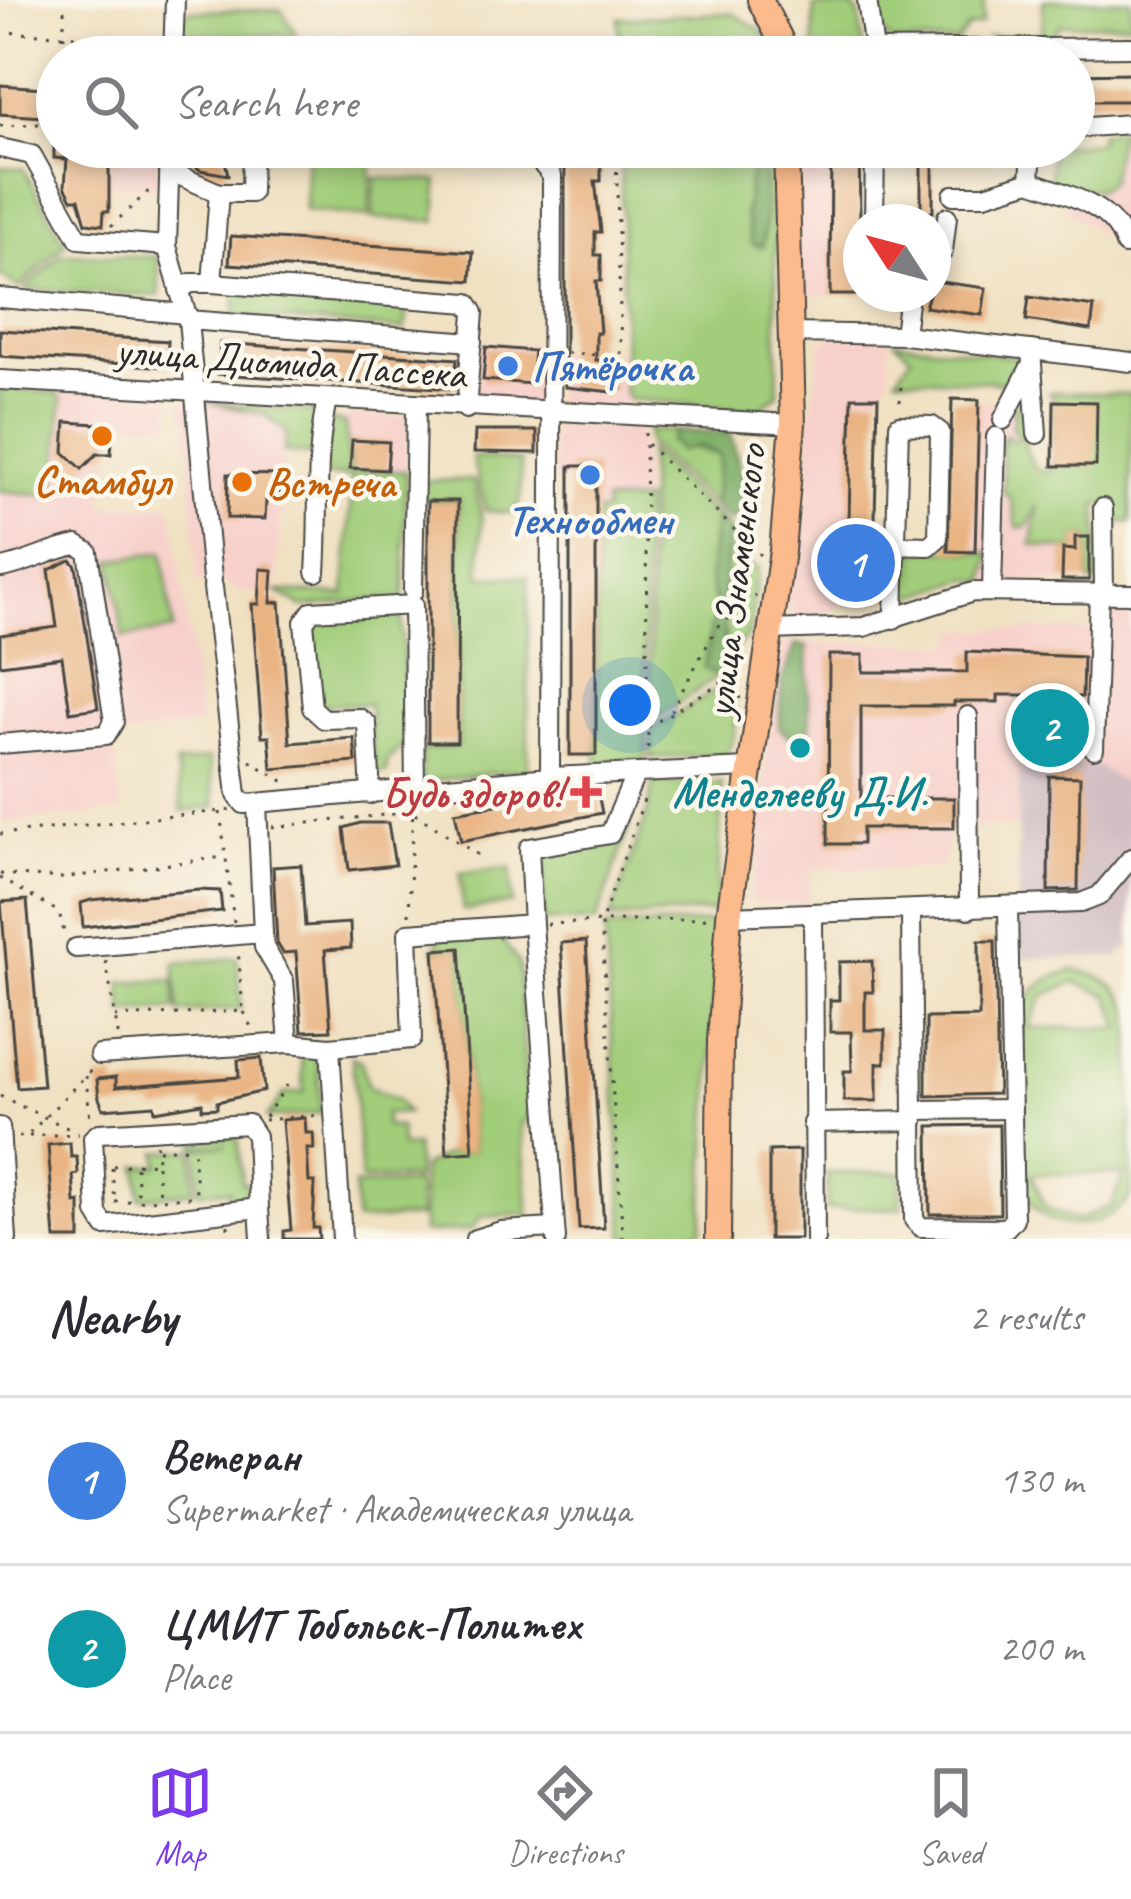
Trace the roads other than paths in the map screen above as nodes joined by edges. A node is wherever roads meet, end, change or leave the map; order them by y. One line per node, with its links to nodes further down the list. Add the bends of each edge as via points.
1 (175, 0): 4 (street)
2 (760, 0): 5 (main road)
3 (867, 0): 6 (street)
4 (172, 36)
5 (778, 36)
6 (872, 36)
7 (1131, 46): 8 (street)
8 (1095, 47)
9 (1131, 124): 10 (street)
10 (1095, 127)
11 (0, 148): 12 (street)
12 (36, 163)
13 (39, 168): 26 (street, via 73,233)
14 (169, 168): 20 (street)
15 (252, 168): 22 (street, via 251,193)
16 (545, 168): 42 (street, via 552,176)
17 (787, 168): 32 (main road, улица Знаменского)
18 (874, 168): 24 (street)
19 (1031, 168): 21 (street)
20 (169, 171): 22 (street); 26 (street)
21 (1030, 181): 23 (street); 25 (street, via 1116,223)
22 (219, 193): 27 (street)
23 (953, 195)
24 (874, 204)
25 (1125, 245)
26 (167, 246): 28 (street)
27 (212, 284): 28 (street); 34 (street, via 468,303)
28 (179, 290): 31 (street)
29 (0, 298): 31 (street)
30 (907, 312): 33 (street)
31 (188, 317): 34 (street); 38 (street)
32 (792, 333): 33 (street); 43 (main road, улица Знаменского)
33 (904, 334): 35 (street)
34 (472, 342): 41 (street)
35 (1030, 359): 36 (street); 44 (street); 50 (street, via 1000,428)
36 (1131, 362)
37 (0, 380): 38 (street, улица Диомида Пассека)
38 (193, 391): 39 (street, улица Диомида Пассека); 63 (street, via 238,798)
39 (327, 400): 40 (street, улица Диомида Пассека); 48 (street)
40 (416, 407): 41 (street, улица Диомида Пассека); 49 (street)
41 (466, 409): 42 (street, улица Диомида Пассека)
42 (548, 412): 43 (street, улица Диомида Пассека); 60 (street)
43 (794, 424): 54 (main road, улица Знаменского)
44 (1037, 434)
45 (1103, 508): 51 (street)
46 (895, 545): 46 (street, via 929,546 938,538 940,432 932,426 898,425); 53 (street)
47 (2, 569): 56 (street, via 38,552 77,545 88,552 114,722 106,735)
48 (316, 572)
49 (413, 591)
50 (992, 591): 51 (street); 53 (street)
51 (1101, 593): 52 (street); 57 (street)
52 (1131, 594)
53 (894, 620): 54 (street)
54 (768, 630): 58 (main road, улица Знаменского)
55 (968, 716): 66 (street)
56 (0, 744)
57 (1094, 749)
58 (748, 768): 59 (street); 69 (main road, улица Знаменского)
59 (644, 772): 60 (street); 70 (street, via 610,834 529,848)
60 (550, 778): 62 (street)
61 (371, 794): 62 (street); 62 (street, via 367,724 324,719 312,708 304,622 312,611 413,605); 63 (street)
62 (414, 802)
63 (257, 806): 71 (street)
64 (1131, 858): 65 (street, via 1092,900)
65 (1008, 908): 66 (street); 76 (street)
66 (969, 909): 67 (street)
67 (910, 911): 68 (street); 77 (street)
68 (813, 914): 69 (street); 78 (street)
69 (721, 917): 87 (main road, улица Знаменского)
70 (533, 924): 74 (street, via 410,932 412,1039); 82 (street)
71 (263, 933): 72 (street); 73 (street, via 284,981)
72 (76, 948)
73 (289, 1043): 74 (street); 75 (street)
74 (330, 1047): 85 (street)
75 (98, 1055)
76 (1012, 1109): 77 (street); 77 (street, via 1014,1219 1006,1228 916,1225)
77 (914, 1116): 78 (street)
78 (812, 1123): 88 (street)
79 (0, 1127): 80 (street)
80 (1, 1138): 83 (street)
81 (259, 1208): 81 (street, via 259,1126 95,1135 98,1219 110,1227); 84 (street)
82 (555, 1234): 86 (street, via 501,1231)
83 (7, 1239)
84 (261, 1239)
85 (342, 1239)
86 (475, 1239)
87 (718, 1239)
88 (815, 1239)

